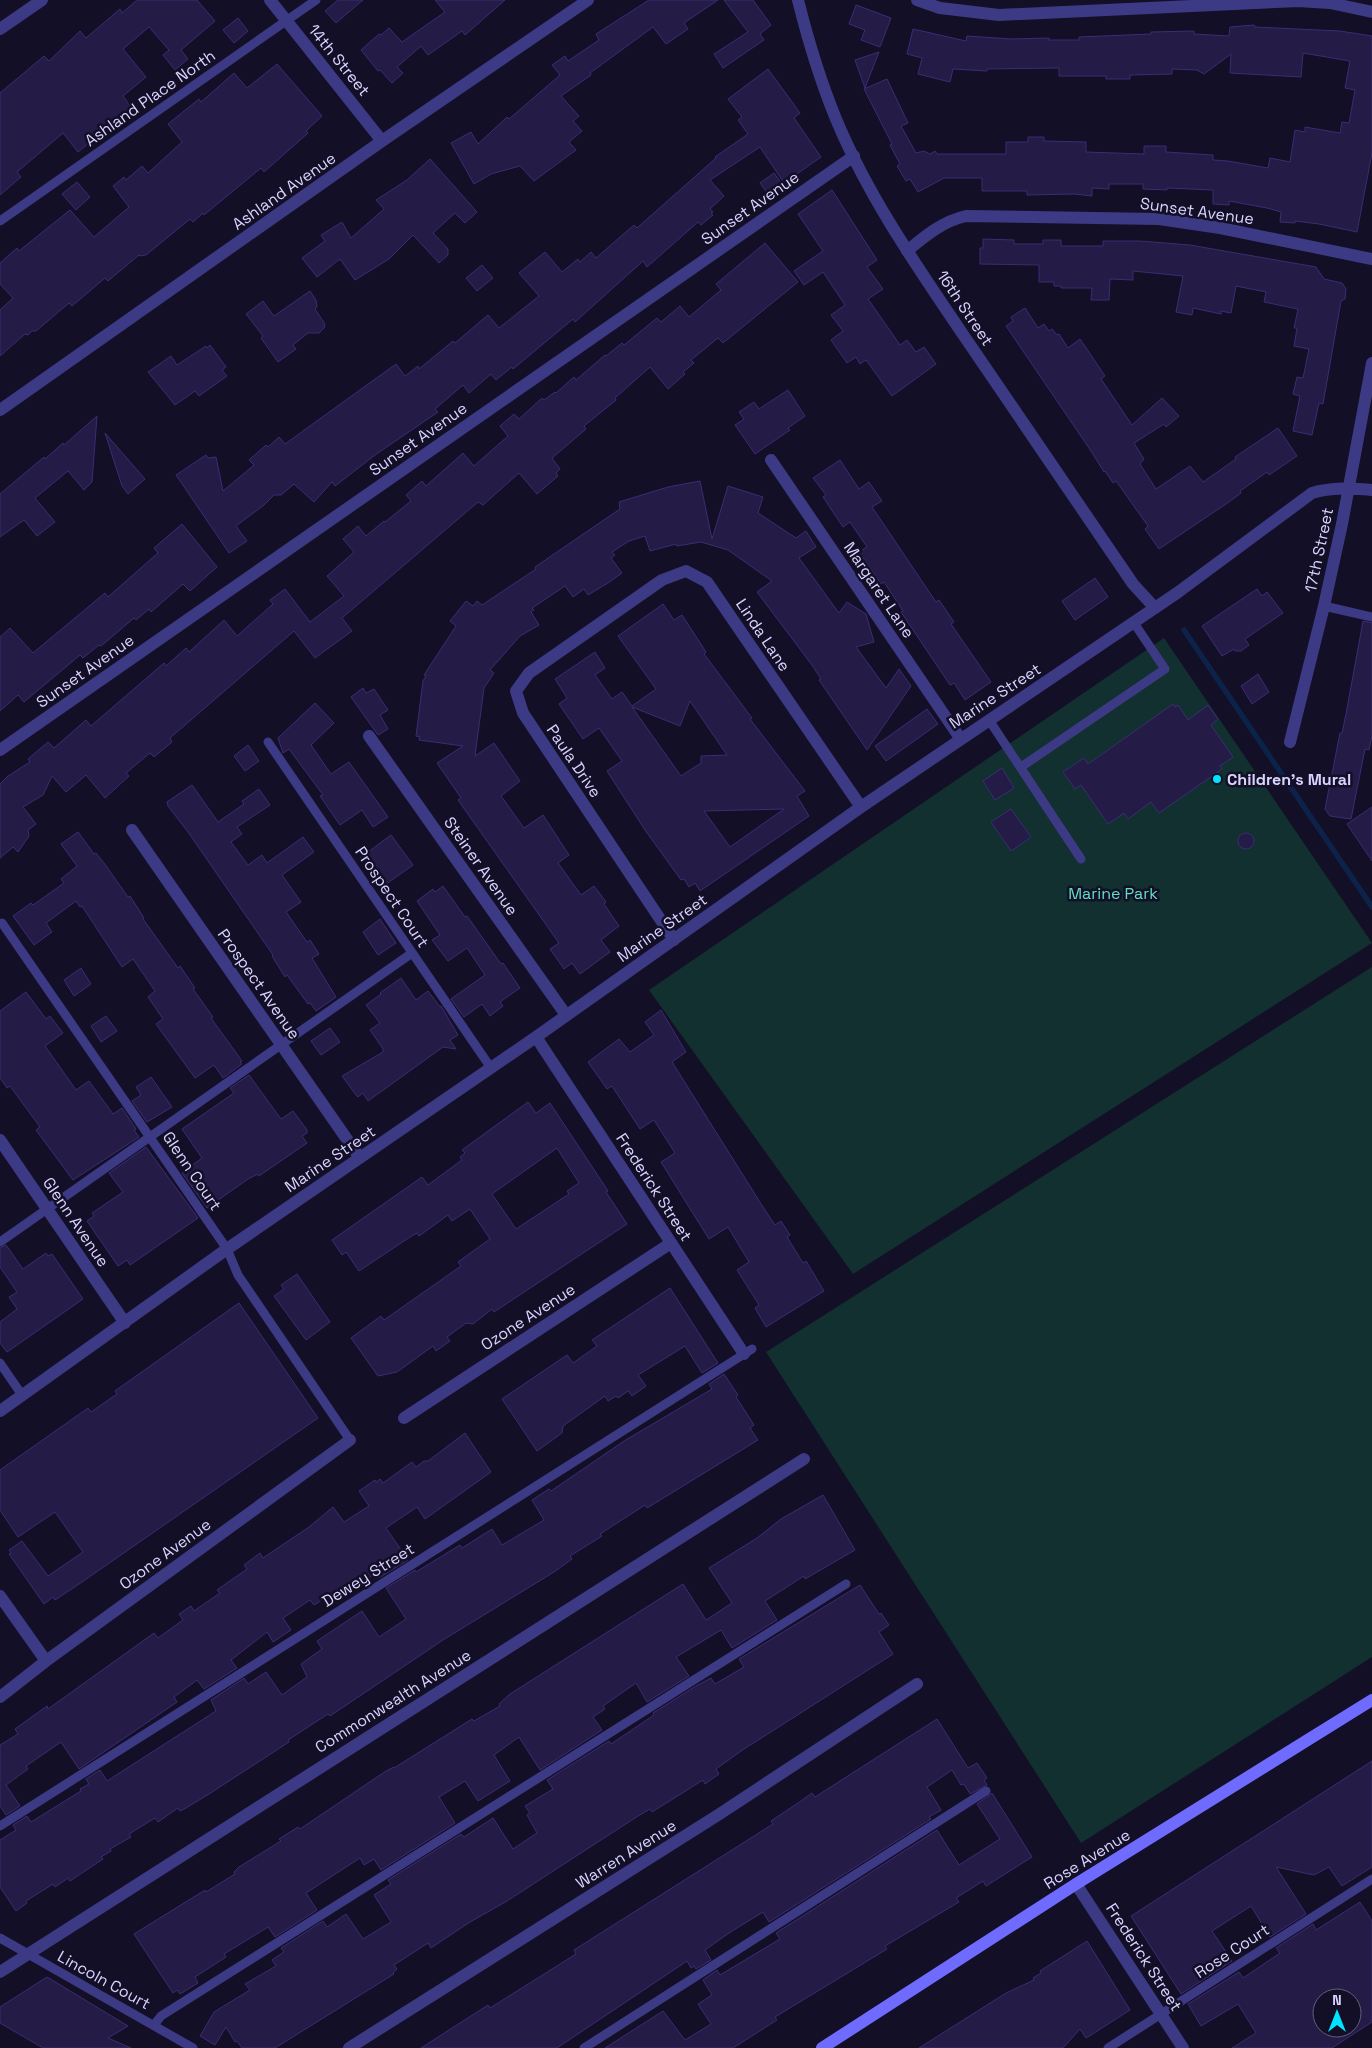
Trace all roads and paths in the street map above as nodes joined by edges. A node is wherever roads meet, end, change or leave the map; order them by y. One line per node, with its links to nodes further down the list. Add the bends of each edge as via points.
1 (42, 0): 9 (street)
2 (270, 0): 8 (street, 14th Street)
3 (316, 0): 8 (lane, Ashland Place North)
4 (588, 0): 10 (street, Ashland Avenue)
5 (798, 0): 11 (street, 16th Street, via 824,88)
6 (917, 0): 7 (street, via 940,8 999,15 1298,1 1330,3)
7 (1372, 12)
8 (286, 20): 10 (street, 14th Street); 12 (lane, Ashland Place North)
9 (0, 30)
10 (382, 141): 16 (street, Ashland Avenue)
11 (854, 156): 13 (street, 16th Street); 30 (street, Sunset Avenue)
12 (0, 221)
13 (907, 251): 14 (street, Sunset Avenue, via 946,223 966,216 1158,219 1220,228); 21 (street, 16th Street, via 1133,584)
14 (1372, 259)
15 (1372, 364): 18 (street, 17th Street)
16 (0, 410)
17 (771, 460): 27 (street, Margaret Lane)
18 (1349, 487): 19 (street, Marine Street); 20 (street, 17th Street); 21 (street, Marine Street, via 1312,493)
19 (1372, 490)
20 (1324, 606): 22 (lane); 29 (street, 17th Street)
21 (1155, 608): 24 (street, Marine Street)
22 (1372, 617)
23 (604, 621): 32 (street, Linda Lane, via 662,580 686,571 707,582); 36 (street, Paula Drive, via 529,673 516,691 523,713)
24 (1134, 623): 25 (street, Marine Street); 31 (lane, via 1165,669)
25 (989, 720): 27 (street, Marine Street); 31 (lane)
26 (370, 736): 38 (street, Steiner Avenue)
27 (960, 738): 32 (street, Marine Street)
28 (268, 742): 37 (lane, Prospect Court)
29 (1290, 742)
30 (0, 750)
31 (1021, 767): 34 (lane)
32 (861, 807): 36 (street, Marine Street)
33 (132, 830): 40 (street, Prospect Avenue)
34 (1081, 859)
35 (2, 923): 42 (lane, Glenn Court)
36 (674, 940): 38 (street, Marine Street)
37 (412, 953): 40 (lane); 41 (lane, Prospect Court)
38 (566, 1015): 39 (street, Marine Street)
39 (536, 1037): 41 (street, Marine Street); 47 (street, Frederick Street)
40 (282, 1045): 42 (lane); 44 (street, Prospect Avenue)
41 (491, 1068): 44 (street, Marine Street)
42 (150, 1136): 45 (lane); 48 (lane, Glenn Court)
43 (0, 1140): 45 (street, Glenn Avenue)
44 (360, 1158): 48 (street, Marine Street)
45 (47, 1208): 46 (lane); 49 (street, Glenn Avenue)
46 (0, 1242)
47 (671, 1243): 50 (street, Frederick Street); 54 (street, Ozone Avenue)
48 (227, 1249): 49 (street, Marine Street); 55 (lane, Glenn Court, via 238,1275)
49 (125, 1323): 52 (street, Marine Street)
50 (748, 1351): 64 (lane, Dewey Street)
51 (0, 1363): 52 (lane)
52 (22, 1395): 53 (street, Marine Street)
53 (0, 1411)
54 (404, 1418)
55 (350, 1440): 59 (street, Ozone Avenue)
56 (804, 1459): 68 (street, Commonwealth Avenue)
57 (846, 1584): 71 (lane, via 161,2016)
58 (0, 1596): 59 (street)
59 (46, 1661): 61 (street, Ozone Avenue)
60 (918, 1684): 73 (street, Warren Avenue, via 718,1815)
61 (0, 1697)
62 (1372, 1700): 66 (street, Rose Avenue)
63 (986, 1791): 74 (lane)
64 (0, 1826)
65 (1372, 1879): 70 (lane, Rose Court)
66 (1076, 1884): 70 (street, Frederick Street); 75 (street, Rose Avenue)
67 (0, 1938): 68 (lane, Lincoln Court)
68 (27, 1954): 69 (street, Commonwealth Avenue); 71 (lane, Lincoln Court)
69 (0, 1972)
70 (1162, 2014): 76 (lane, Rose Court); 77 (street, Frederick Street)
71 (154, 2025): 72 (lane, Lincoln Court)
72 (193, 2048)
73 (349, 2048)
74 (584, 2048)
75 (822, 2048)
76 (1108, 2048)
77 (1183, 2048)

